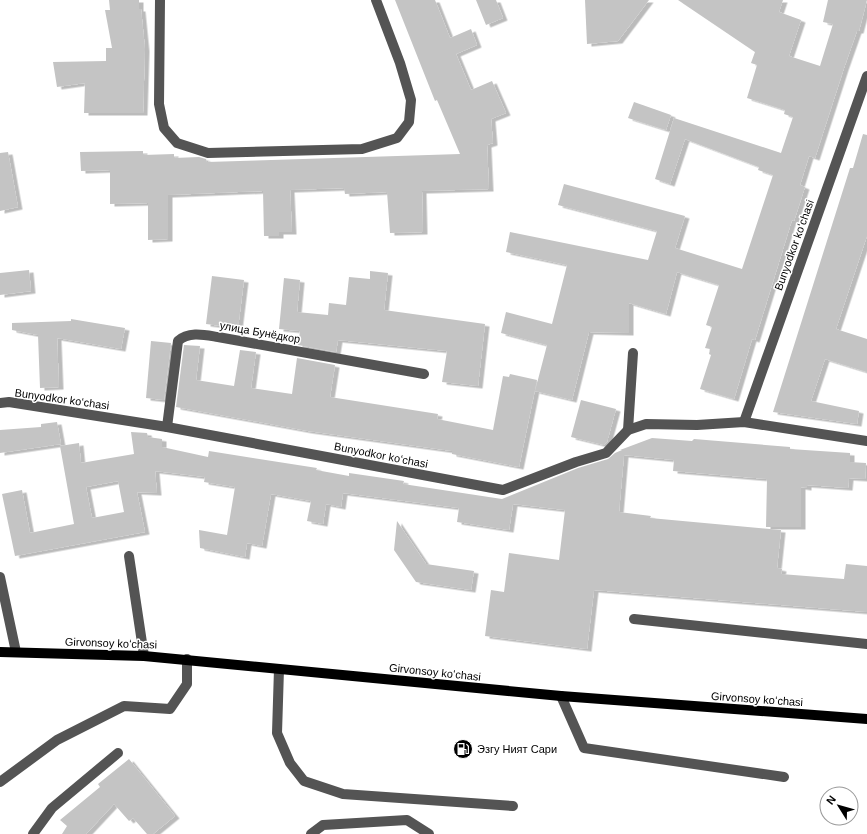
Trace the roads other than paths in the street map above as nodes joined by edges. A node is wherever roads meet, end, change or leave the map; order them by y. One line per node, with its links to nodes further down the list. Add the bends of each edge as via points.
1 (160, 0): 2 (street, via 159,104 164,128 177,143 208,153 362,149 397,138 409,122 411,100)
2 (376, 0)
3 (867, 76): 7 (street, Bunyodkor koʻchasi)
4 (633, 353): 9 (street)
5 (424, 374): 8 (street, улица Бунёдкор, via 193,334 178,341)
6 (0, 404): 8 (street, Bunyodkor koʻchasi, via 9,402)
7 (744, 422): 9 (street, Bunyodkor koʻchasi, via 697,425 646,424); 10 (street, Bunyodkor koʻchasi)
8 (167, 427): 9 (street, Bunyodkor koʻchasi, via 503,490 606,453)
9 (628, 430)
10 (867, 441)
11 (129, 556): 17 (street)
12 (0, 577): 16 (street)
13 (634, 619): 14 (street)
14 (867, 644)
15 (0, 652): 16 (main road, Girvonsoy koʻchasi)
16 (16, 652): 17 (main road, Girvonsoy koʻchasi)
17 (144, 656): 18 (main road, Girvonsoy koʻchasi)
18 (187, 659): 19 (main road, Girvonsoy koʻchasi); 24 (street, via 187,684 170,709 124,706 57,740)
19 (279, 669): 20 (main road, Girvonsoy koʻchasi); 25 (street, via 276,733 290,763 304,781 343,794)
20 (561, 696): 21 (main road, Girvonsoy koʻchasi); 23 (street, via 584,748)
21 (867, 719)
22 (118, 753): 26 (street, via 52,808)
23 (784, 777)
24 (0, 782)
25 (513, 806)
26 (33, 834)
27 (311, 834): 28 (street, via 323,825 407,820)
28 (429, 834)

